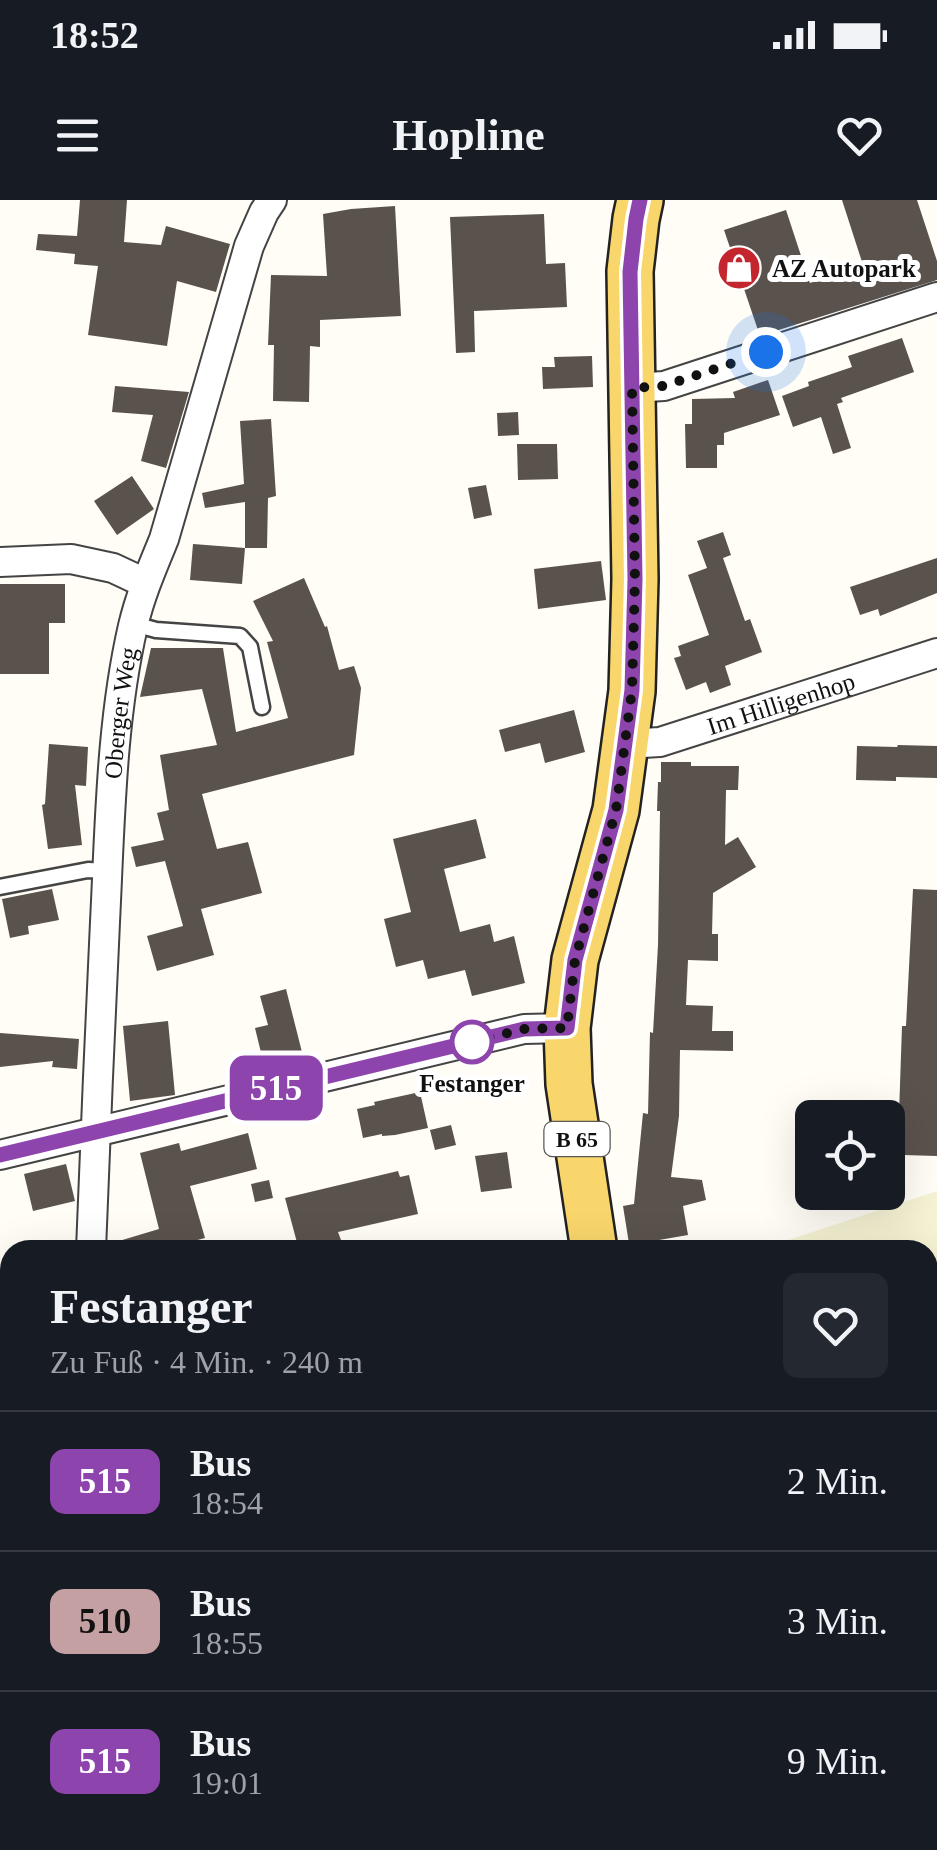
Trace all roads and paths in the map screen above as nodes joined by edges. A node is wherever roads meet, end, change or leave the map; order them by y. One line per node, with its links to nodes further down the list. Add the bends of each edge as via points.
1 (272, 200): 6 (street, Oberger Weg, via 249,246 164,540)
2 (640, 200): 4 (main road, B 65, via 630,272)
3 (937, 297): 4 (street, via 664,386)
4 (632, 388): 10 (main road, B 65, via 635,644)
5 (0, 562): 6 (street, via 71,559)
6 (145, 583): 7 (street, Oberger Weg)
7 (134, 624): 9 (lane, via 240,636 250,647); 11 (street, Oberger Weg, via 119,706)
8 (937, 653): 10 (street, Im Hilligenhop, via 660,742)
9 (262, 708)
10 (625, 744): 13 (main road, B 65, via 616,810 575,960)
11 (108, 871): 12 (lane); 14 (street, Oberger Weg)
12 (0, 886)
13 (567, 1028): 14 (street, via 524,1029); 17 (main road, B 65)
14 (96, 1131): 15 (street); 16 (street, Oberger Weg)
15 (0, 1155)
16 (91, 1240)
17 (592, 1240)

